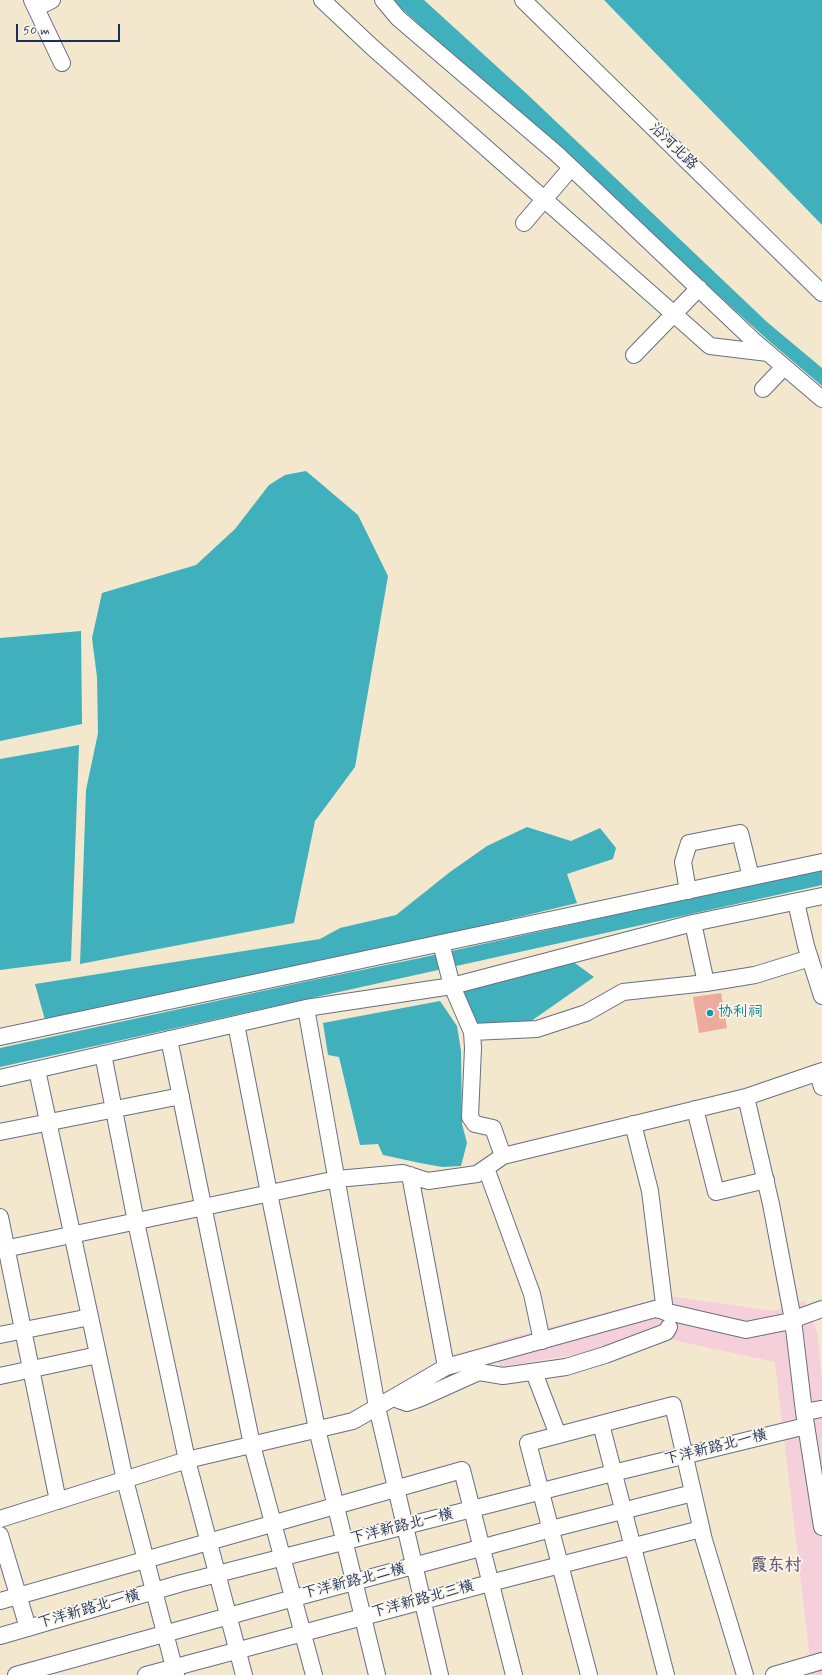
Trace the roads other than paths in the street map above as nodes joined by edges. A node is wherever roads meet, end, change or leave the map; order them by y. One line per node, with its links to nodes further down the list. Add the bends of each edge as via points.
1 (52, 0): 5 (street)
2 (322, 0): 11 (street, via 710,346)
3 (383, 0): 7 (street, via 398,18)
4 (523, 0): 10 (street, 沿河北路)
5 (34, 4): 6 (street)
6 (62, 63)
7 (571, 168): 8 (street); 9 (street)
8 (524, 223)
9 (699, 288): 11 (street); 12 (street)
10 (822, 294)
11 (768, 353): 13 (street)
12 (634, 355)
13 (784, 367): 14 (street); 15 (street)
14 (763, 389)
15 (822, 399)
16 (822, 862): 17 (street)
17 (751, 877): 18 (street); 18 (street, via 740,833 689,843 683,862)
18 (688, 891): 22 (street)
19 (822, 896): 20 (street)
20 (796, 902): 21 (street); 23 (street)
21 (693, 924): 24 (street); 25 (street)
22 (441, 943): 25 (street); 30 (street)
23 (810, 958): 24 (street, via 755,975); 26 (street)
24 (706, 983): 29 (street, via 623,992 586,1013 537,1029)
25 (452, 986): 27 (street); 29 (street)
26 (822, 996)
27 (306, 1008): 28 (street); 46 (street)
28 (236, 1024): 31 (street); 48 (street)
29 (472, 1032): 43 (street, via 470,1118 476,1124 493,1128)
30 (0, 1037)
31 (169, 1039): 32 (street); 36 (street)
32 (103, 1054): 33 (street); 39 (street)
33 (37, 1070): 35 (street); 40 (street)
34 (821, 1077): 37 (street)
35 (0, 1078)
36 (181, 1096): 39 (street); 49 (street)
37 (746, 1096): 38 (street); 47 (street)
38 (696, 1109): 41 (street); 47 (street, via 716,1192)
39 (114, 1110): 40 (street); 51 (street)
40 (48, 1122): 42 (street); 52 (street)
41 (633, 1124): 43 (street); 55 (street, via 650,1191)
42 (0, 1132)
43 (503, 1156): 44 (street)
44 (486, 1168): 45 (street, via 477,1174 428,1181); 60 (street, via 532,1294)
45 (410, 1175): 46 (street, via 403,1173); 62 (street)
46 (337, 1179): 48 (street); 66 (street)
47 (766, 1180): 57 (street)
48 (269, 1193): 49 (street); 70 (street)
49 (203, 1208): 51 (street); 72 (street)
50 (0, 1216): 53 (street)
51 (136, 1222): 52 (street); 74 (street)
52 (73, 1235): 53 (street); 56 (street)
53 (3, 1249): 80 (street)
54 (822, 1309): 57 (street)
55 (665, 1312): 57 (street, via 746,1330); 60 (street, via 655,1309)
56 (90, 1317): 59 (street); 61 (street)
57 (793, 1320): 68 (street)
58 (669, 1327): 65 (street, via 666,1332 634,1345 566,1367 503,1376 479,1372 407,1403)
59 (0, 1335)
60 (542, 1341): 62 (street)
61 (98, 1355): 64 (street); 76 (street)
62 (446, 1367): 65 (street)
63 (535, 1375): 71 (street)
64 (0, 1376)
65 (393, 1398): 66 (street)
66 (377, 1407): 70 (street, via 353,1421); 77 (street)
67 (822, 1409): 68 (street, 下洋新路北一横)
68 (805, 1419): 73 (street, 下洋新路北一横); 87 (street)
69 (601, 1424): 71 (street); 73 (street, via 673,1405); 75 (street)
70 (317, 1430): 72 (street); 81 (street)
71 (558, 1436): 78 (street, via 528,1443)
72 (252, 1445): 74 (street); 85 (street)
73 (685, 1456): 75 (street, 下洋新路北一横); 79 (street)
74 (187, 1460): 76 (street); 91 (street)
75 (613, 1473): 78 (street, 下洋新路北一横); 83 (street)
76 (125, 1480): 80 (street); 96 (street)
77 (396, 1489): 81 (street); 82 (street, via 462,1470); 86 (street)
78 (541, 1492): 82 (street, 下洋新路北一横); 88 (street)
79 (693, 1494): 83 (street, 下洋新路北二横); 89 (street)
80 (58, 1501): 84 (street)
81 (336, 1506): 85 (street); 92 (street)
82 (471, 1510): 86 (street, 下洋新路北一横); 94 (street)
83 (623, 1511): 88 (street, 下洋新路北二横); 93 (street)
84 (0, 1519)
85 (274, 1523): 91 (street); 95 (street)
86 (405, 1527): 92 (street, 下洋新路北一横); 98 (street)
87 (822, 1527)
88 (551, 1529): 94 (street, 下洋新路北二横); 97 (street)
89 (701, 1529): 93 (street, 下洋新路北三横); 125 (street)
90 (0, 1535): 103 (street)
91 (208, 1542): 96 (street); 99 (street)
92 (344, 1542): 95 (street, 下洋新路北一横); 100 (street)
93 (632, 1547): 97 (street, 下洋新路北三横); 124 (street)
94 (481, 1549): 98 (street, 下洋新路北二横); 101 (street)
95 (283, 1558): 99 (street, 下洋新路北一横); 104 (street)
96 (146, 1560): 102 (street); 103 (street)
97 (560, 1565): 101 (street, 下洋新路北三横); 123 (street)
98 (414, 1567): 100 (street, 下洋新路北二横); 106 (street)
99 (217, 1574): 102 (street, 下洋新路北一横); 107 (street)
100 (354, 1582): 104 (street, 下洋新路北二横); 108 (street)
101 (490, 1583): 106 (street, 下洋新路北三横); 122 (street)
102 (154, 1591): 109 (street, 下洋新路北一横); 111 (street)
103 (18, 1596): 105 (street); 109 (street)
104 (294, 1598): 107 (street, 下洋新路北二横); 110 (street)
105 (0, 1601)
106 (422, 1601): 108 (street, 下洋新路北三横); 121 (street)
107 (228, 1615): 111 (street, 下洋新路北二横); 113 (street)
108 (362, 1616): 110 (street, 下洋新路北三横); 120 (street)
109 (28, 1628): 112 (street, 下洋新路北一横)
110 (303, 1632): 113 (street, 下洋新路北三横); 119 (street)
111 (165, 1633): 115 (street); 116 (street, 下洋新路北二横)
112 (0, 1636)
113 (238, 1651): 115 (street, 下洋新路北三横); 118 (street)
114 (822, 1661): 126 (street)
115 (175, 1671): 117 (street, 下洋新路北三横)
116 (16, 1675)
117 (146, 1675)
118 (244, 1675)
119 (314, 1675)
120 (376, 1675)
121 (440, 1675)
122 (514, 1675)
123 (590, 1675)
124 (666, 1675)
125 (745, 1675)
126 (774, 1675)

